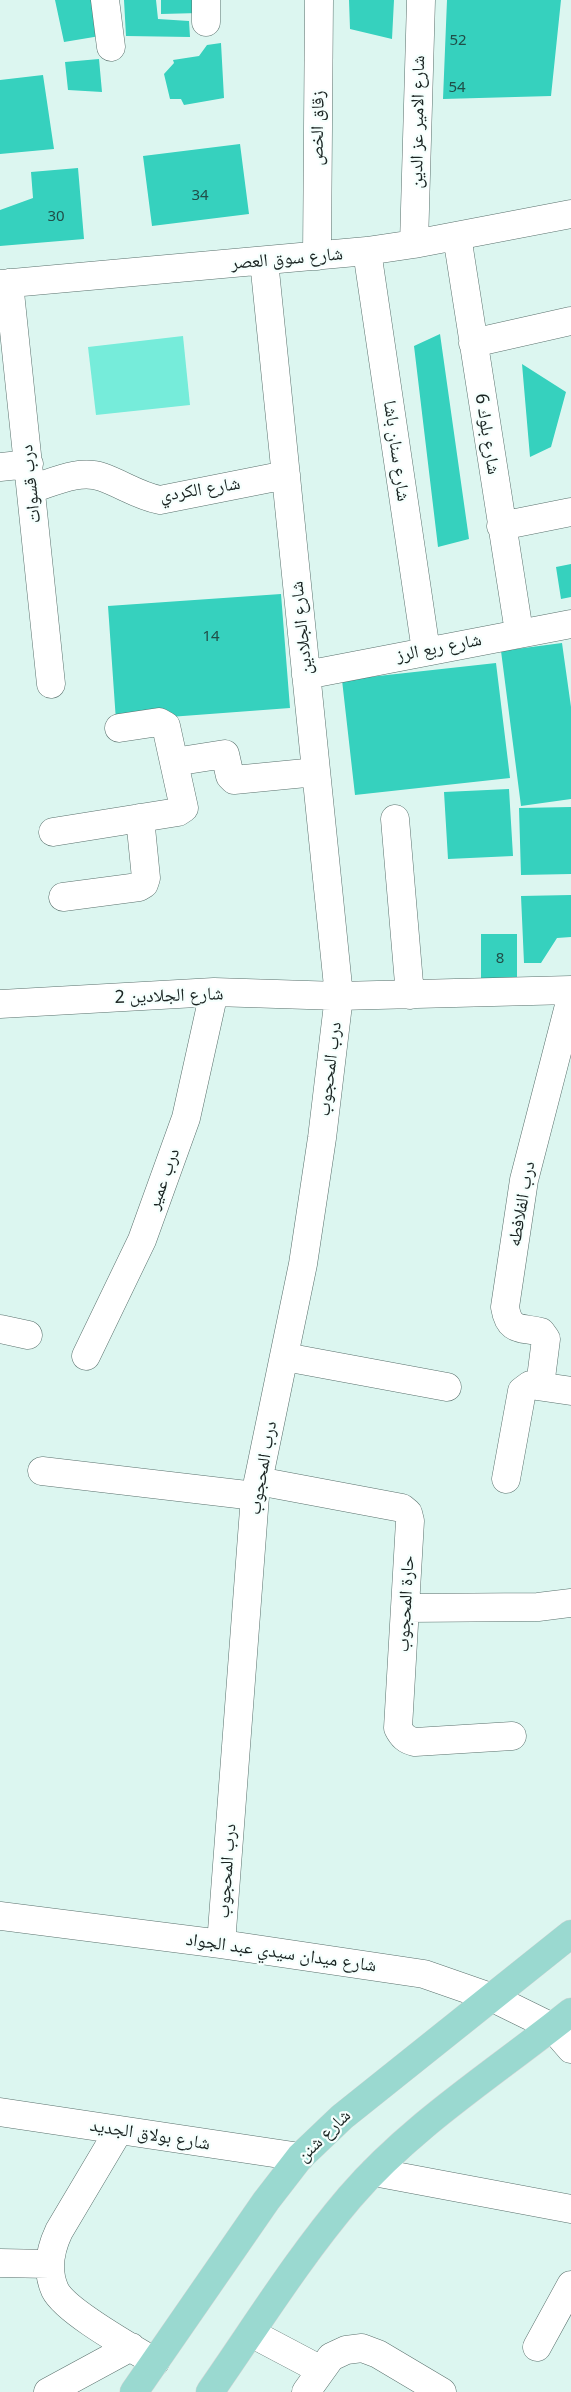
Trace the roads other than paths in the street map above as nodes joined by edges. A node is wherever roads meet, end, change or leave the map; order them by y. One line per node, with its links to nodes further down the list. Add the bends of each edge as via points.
1 (105, 0): 4 (street)
2 (319, 0): 9 (street, زقاق الخص)
3 (421, 0): 7 (street, شارع الامير عز الدين)
4 (111, 47)
5 (571, 214): 6 (street, شارع سوق العصر)
6 (457, 236): 7 (street, شارع سوق العصر); 13 (street, شارع بلوك 6)
7 (414, 244): 8 (street, شارع سوق العصر)
8 (366, 251): 9 (street, شارع سوق العصر); 21 (street, شارع سنان باشا)
9 (317, 256): 10 (street, شارع سوق العصر)
10 (264, 261): 11 (street, شارع سوق العصر); 15 (street, شارع الجلادين)
11 (5, 284): 16 (street, درب قسوات)
12 (571, 321): 13 (street)
13 (473, 343): 18 (street, شارع بلوك 6)
14 (0, 467): 16 (street, شارع الكردي)
15 (286, 475): 16 (street, شارع الكردي, via 160,500 101,477); 22 (street, شارع الجلادين)
16 (30, 477): 23 (street, درب قسوات)
17 (571, 512): 18 (street)
18 (501, 526): 20 (street, شارع بلوك 6)
19 (571, 624): 20 (street, شارع ربع الرز)
20 (519, 632): 21 (street, شارع ربع الرز)
21 (426, 651): 22 (street, شارع ربع الرز)
22 (306, 674): 26 (street, شارع الجلادين)
23 (51, 684)
24 (118, 728): 25 (street, via 163,723)
25 (174, 762): 26 (street, via 224,754 234,780); 27 (street, via 184,808 178,812)
26 (316, 772): 34 (street, شارع الجلادين)
27 (140, 818): 29 (street); 30 (street, via 144,884)
28 (395, 819): 33 (street)
29 (53, 832)
30 (63, 897)
31 (571, 990): 33 (street, شارع الجلادين 2)
32 (214, 992): 34 (street, شارع الجلادين 2); 36 (street, شارع الجلادين 2); 39 (street, درب عمير, via 186,1118 142,1240)
33 (410, 994): 34 (street, شارع الجلادين 2)
34 (339, 996): 40 (street, درب المحجوب, via 322,1138)
35 (571, 998): 41 (street, درب الفلافطه, via 524,1180 505,1307 506,1316 519,1330 542,1332 546,1339)
36 (0, 1004)
37 (0, 1329): 38 (street)
38 (28, 1335)
39 (86, 1356)
40 (285, 1357): 42 (street); 46 (street, درب المحجوب)
41 (540, 1386): 43 (street); 45 (street, via 530,1385 522,1391)
42 (447, 1388)
43 (571, 1391)
44 (42, 1471): 46 (street)
45 (506, 1479)
46 (256, 1488): 48 (street, حارة المحجوب, via 402,1508 410,1521); 52 (street, درب المحجوب)
47 (571, 1603): 48 (street, via 538,1607)
48 (406, 1608): 49 (street, حارة المحجوب, via 398,1728 401,1735 415,1742)
49 (512, 1736)
50 (0, 1916): 52 (street, شارع ميدان سيدي عبد الجواد)
51 (571, 1934): 53 (main road, شارع شنن)
52 (221, 1944): 53 (street, شارع ميدان سيدي عبد الجواد, via 424,1974)
53 (493, 1998): 54 (street, شارع ميدان سيدي عبد الجواد); 58 (main road, شارع شنن, via 342,2117)
54 (562, 2019): 55 (street); 59 (main road, via 426,2124)
55 (571, 2049)
56 (0, 2112): 57 (street, شارع بولاق الجديد)
57 (119, 2130): 58 (street, شارع بولاق الجديد); 62 (street, via 59,2232 52,2246)
58 (300, 2158): 67 (main road, شارع شنن, via 266,2201)
59 (374, 2172): 60 (street); 64 (main road, via 308,2250)
60 (571, 2208)
61 (0, 2263): 62 (street)
62 (49, 2264): 65 (street, via 55,2291 70,2308)
63 (571, 2285): 66 (street)
64 (251, 2333): 68 (street); 71 (main road)
65 (131, 2347): 67 (street); 69 (street)
66 (537, 2347)
67 (155, 2362): 70 (main road, شارع شنن)
68 (314, 2381): 72 (street, via 331,2357 346,2350 362,2348)
69 (48, 2392)
70 (134, 2392)
71 (210, 2392)
72 (442, 2392)

